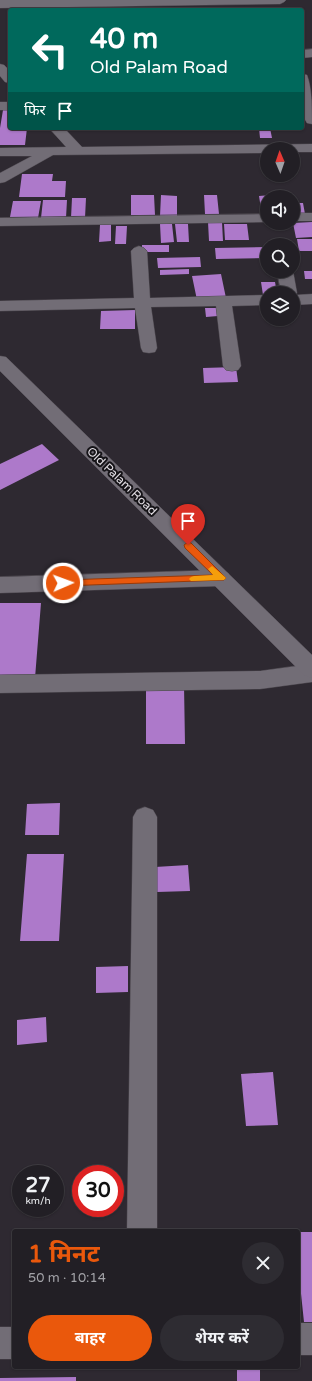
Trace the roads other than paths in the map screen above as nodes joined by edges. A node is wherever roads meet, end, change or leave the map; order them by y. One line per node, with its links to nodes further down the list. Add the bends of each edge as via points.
1 (280, 0): 3 (street)
2 (0, 4): 3 (street)
3 (231, 5)
4 (2, 61): 5 (street)
5 (8, 74)
6 (305, 100): 7 (street)
7 (312, 120)
8 (58, 130): 11 (street)
9 (312, 148): 11 (street)
10 (51, 151): 11 (street); 12 (street); 13 (street)
11 (78, 151)
12 (0, 152)
13 (0, 179)
14 (300, 217): 15 (street)
15 (312, 217)
16 (260, 218): 17 (street)
17 (0, 222)
18 (139, 251): 23 (street)
19 (312, 299): 21 (street)
20 (260, 300): 22 (street)
21 (300, 300)
22 (223, 301): 23 (street); 27 (street)
23 (142, 303): 24 (street); 25 (street)
24 (0, 306)
25 (150, 348)
26 (0, 361): 28 (street, Old Palam Road)
27 (232, 366)
28 (221, 578): 29 (street); 30 (street, Old Palam Road)
29 (0, 585)
30 (312, 669)
31 (312, 673): 32 (street, via 260,680)
32 (0, 684)
33 (145, 817): 34 (street)
34 (142, 1229)
35 (300, 1339): 36 (street)
36 (312, 1339)
37 (0, 1343): 38 (street)
38 (12, 1343)

